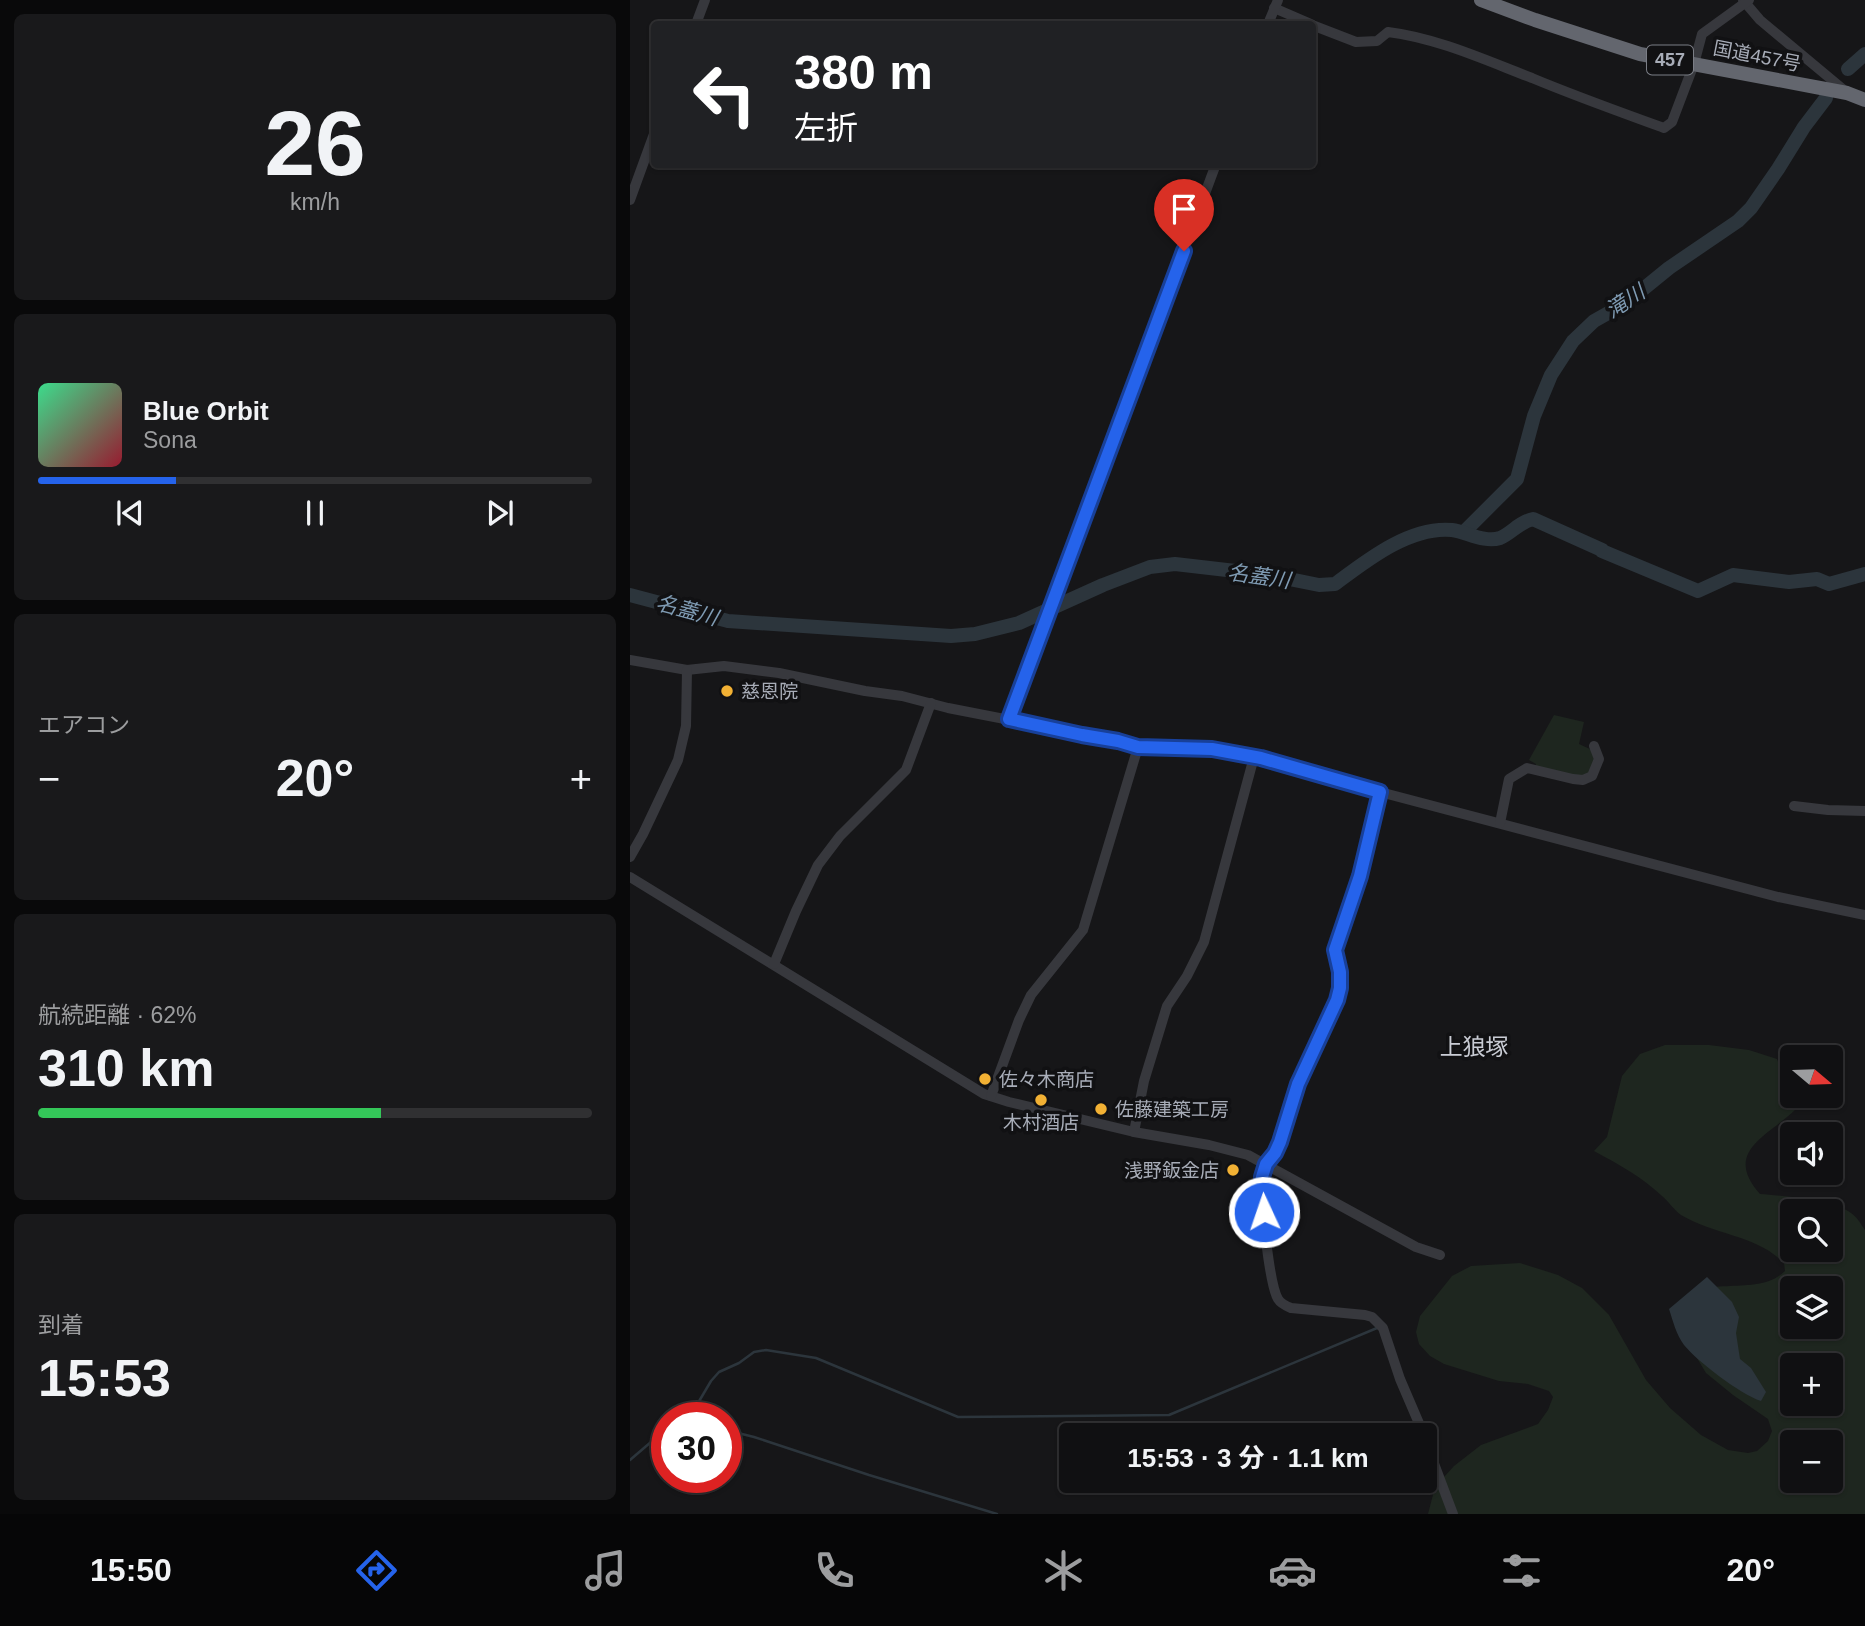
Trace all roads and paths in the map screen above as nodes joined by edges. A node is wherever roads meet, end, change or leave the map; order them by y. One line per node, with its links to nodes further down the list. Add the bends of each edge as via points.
1 (705, 0): 5 (street)
2 (1481, 0): 9 (highway, 国道457号 / 457, via 1640,54)
3 (1746, 1): 9 (street, via 1702,33); 10 (street, via 1760,20)
4 (1276, 4): 6 (street); 7 (street)
5 (697, 21)
6 (1269, 21)
7 (1305, 21)
8 (1316, 27): 9 (street, via 1356,42 1377,41 1388,32 1466,52 1664,128 1672,122)
9 (1694, 64): 10 (highway, 国道457号 / 457)
10 (1847, 93): 11 (highway, 国道457号 / 457)
11 (1865, 100)
12 (651, 142): 14 (street)
13 (1215, 168): 18 (street)
14 (630, 200)
15 (630, 660): 16 (street)
16 (687, 670): 17 (street, via 743,668); 26 (street, via 686,726 678,760)
17 (931, 703): 18 (street); 29 (street, via 906,770 840,836 818,865)
18 (1009, 719): 20 (street)
19 (1594, 746): 25 (street, via 1600,759 1592,776 1583,780 1527,768 1509,779)
20 (1138, 747): 21 (street, via 1212,749); 30 (street, via 1083,930 1031,995)
21 (1254, 757): 22 (street); 31 (street, via 1204,942 1167,1006)
22 (1380, 792): 25 (street); 32 (street, via 1360,876 1335,950 1340,972 1337,1000 1298,1084 1280,1142)
23 (1794, 806): 24 (street)
24 (1865, 811)
25 (1500, 823): 28 (street, via 1778,897)
26 (630, 857)
27 (630, 877): 29 (street)
28 (1865, 915)
29 (774, 964): 30 (street)
30 (991, 1096): 31 (street)
31 (1134, 1132): 32 (street, via 1226,1149)
32 (1266, 1164): 33 (street, via 1395,1236); 34 (street, via 1264,1212 1269,1265 1278,1298 1291,1308 1372,1317 1382,1328)
33 (1440, 1255)
34 (1419, 1423)
35 (1437, 1471): 36 (street)
36 (1453, 1514)

